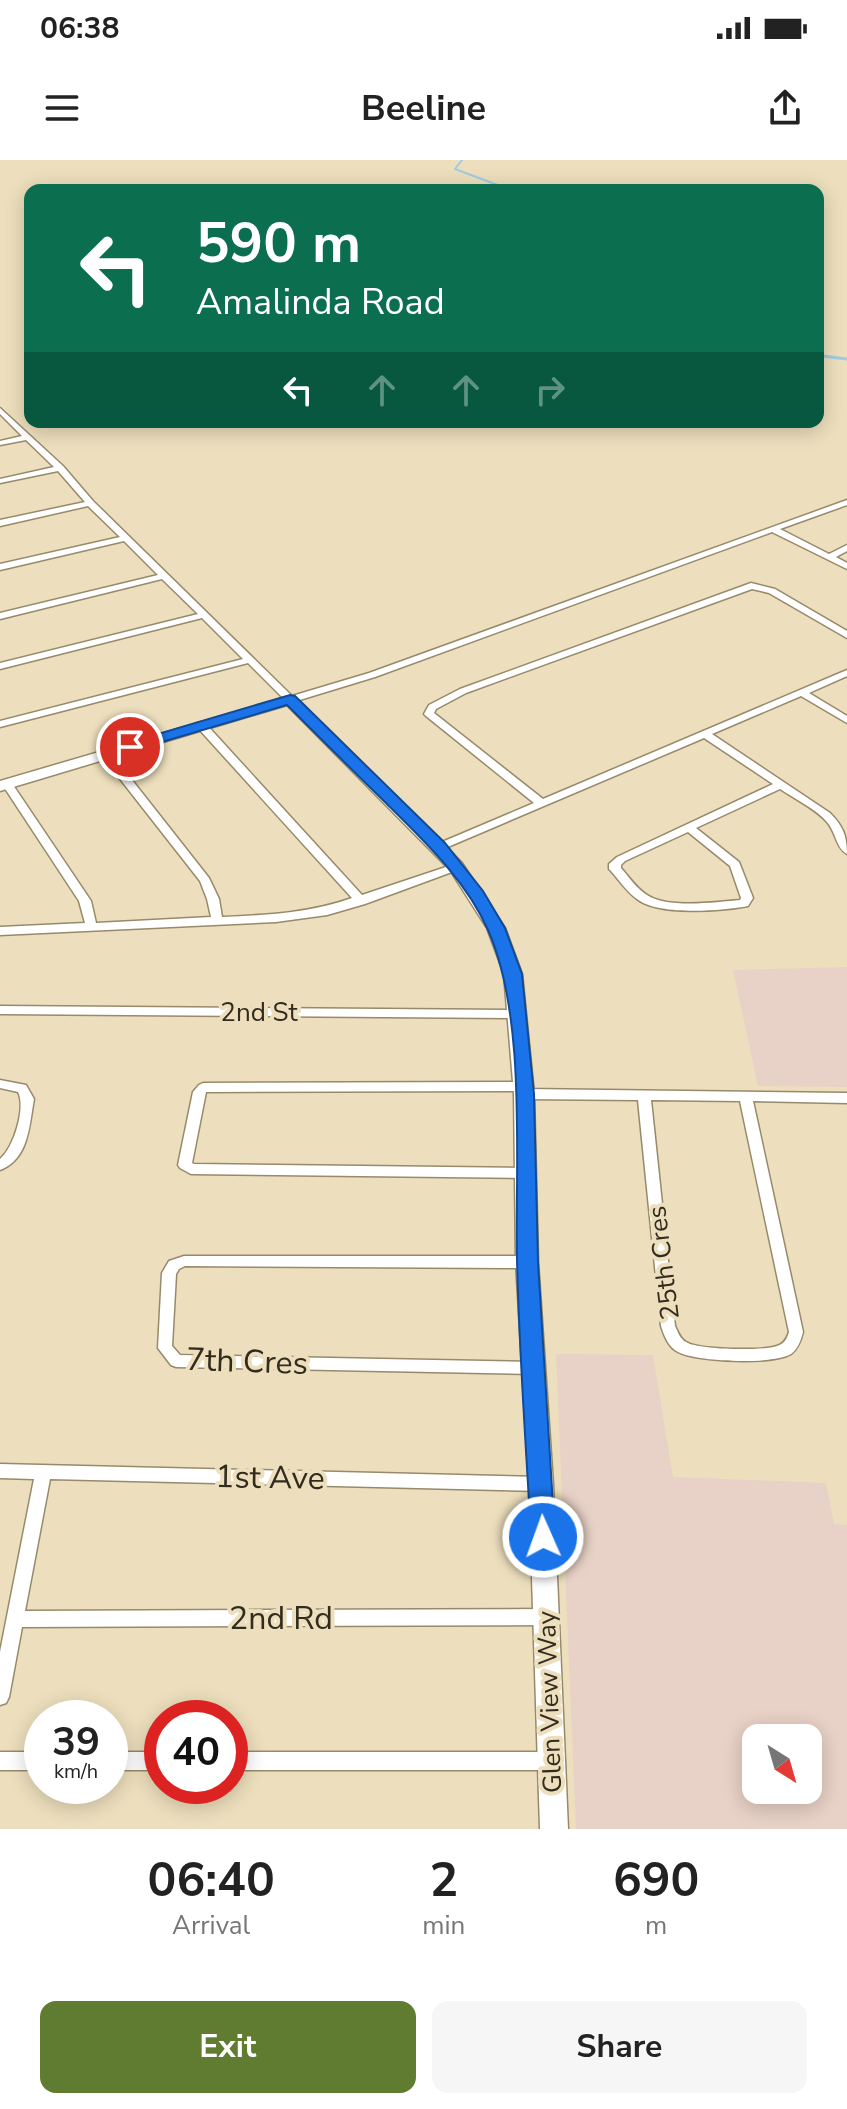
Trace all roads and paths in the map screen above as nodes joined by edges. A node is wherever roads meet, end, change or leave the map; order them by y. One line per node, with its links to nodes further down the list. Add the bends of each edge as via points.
1 (0, 410): 2 (street)
2 (28, 437): 3 (street); 4 (street)
3 (0, 443)
4 (60, 468): 5 (street); 7 (street)
5 (0, 481)
6 (847, 502): 9 (street)
7 (90, 503): 8 (street); 10 (street)
8 (0, 523)
9 (774, 530): 12 (street); 23 (street)
10 (127, 538): 14 (street); 15 (street)
11 (847, 548): 12 (street)
12 (830, 557): 13 (street)
13 (847, 566)
14 (0, 567)
15 (165, 576): 16 (street); 17 (street)
16 (205, 615): 19 (street); 20 (street)
17 (0, 616)
18 (847, 635): 31 (street, via 772,591 751,586 432,707 429,714)
19 (250, 660): 23 (street); 25 (street)
20 (0, 666)
21 (847, 673): 22 (street)
22 (802, 693): 24 (street); 27 (street)
23 (290, 700): 26 (street); 33 (street, Glen View Way)
24 (847, 720)
25 (0, 724)
26 (201, 725): 28 (street); 36 (street)
27 (705, 734): 30 (street); 31 (street)
28 (106, 754): 29 (street); 37 (street, via 205,880)
29 (3, 785): 38 (street, via 85,901)
30 (780, 785): 32 (street); 34 (street, via 835,824)
31 (540, 802): 33 (street)
32 (689, 828): 32 (street, via 621,859 615,869 655,904 744,903 747,898 735,864)
33 (439, 847): 35 (street, Glen View Way)
34 (847, 851)
35 (456, 867): 36 (street); 41 (street, Glen View Way, via 496,928 513,974)
36 (361, 901): 37 (street, via 301,915)
37 (217, 919): 38 (street)
38 (91, 925): 39 (street)
39 (0, 931)
40 (0, 1010): 41 (street, 2nd St)
41 (519, 1014): 43 (street, Glen View Way)
42 (0, 1084): 47 (street, via 22,1088 28,1099 17,1151)
43 (524, 1090): 44 (street); 48 (street, Glen View Way); 48 (street, via 203,1088 185,1161 191,1169)
44 (644, 1097): 45 (street); 45 (street, 25th Cres, via 668,1326 674,1340 693,1352 770,1353 783,1351 796,1332)
45 (746, 1097): 46 (street)
46 (847, 1098)
47 (0, 1165)
48 (525, 1173): 49 (street, Glen View Way)
49 (527, 1262): 50 (street, Glen View Way); 50 (street, 7th Cres, via 184,1261 169,1273 165,1348 176,1361)
50 (534, 1368): 53 (street, Glen View Way)
51 (0, 1471): 52 (street, 1st Ave)
52 (43, 1472): 53 (street, 1st Ave); 55 (street)
53 (541, 1484): 54 (street, Glen View Way)
54 (546, 1617): 55 (street, 2nd Rd); 60 (street, Glen View Way)
55 (15, 1619): 56 (street)
56 (0, 1697)
57 (0, 1761): 58 (street)
58 (24, 1761)
59 (248, 1761): 60 (street)
60 (551, 1761): 61 (street, Glen View Way)
61 (554, 1829)

